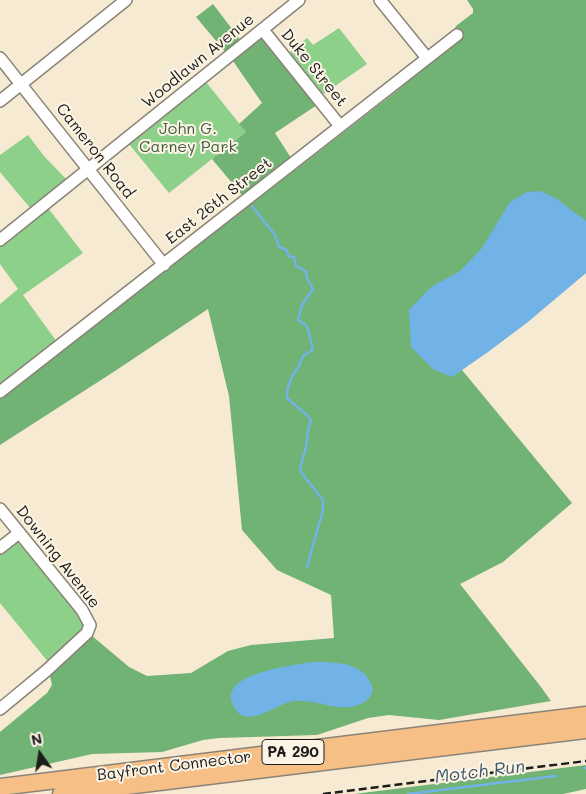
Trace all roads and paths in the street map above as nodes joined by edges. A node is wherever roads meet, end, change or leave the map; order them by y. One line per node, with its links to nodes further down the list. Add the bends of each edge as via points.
1 (126, 0): 8 (street)
2 (300, 0): 4 (street, Woodlawn Avenue)
3 (380, 0): 7 (street)
4 (263, 30): 10 (street, Duke Street); 11 (street, Woodlawn Avenue)
5 (457, 35): 7 (street, East 26th Street)
6 (0, 58): 8 (street, Cameron Road)
7 (427, 58): 10 (street, East 26th Street)
8 (21, 84): 9 (street); 11 (street, Cameron Road)
9 (0, 101)
10 (340, 126): 13 (street, East 26th Street)
11 (89, 170): 12 (street, Woodlawn Avenue); 13 (street, Cameron Road)
12 (0, 240)
13 (164, 265): 14 (street, East 26th Street)
14 (0, 392)
15 (0, 509): 16 (street, Downing Avenue)
16 (19, 533): 17 (street); 18 (street, Downing Avenue, via 82,610 90,625 87,634)
17 (0, 548)
18 (0, 709)
19 (586, 715): 21 (highway, Bayfront Connector / PA 290)
20 (586, 730): 22 (highway, Bayfront Connector / PA 290)
21 (0, 787)
22 (61, 794)

